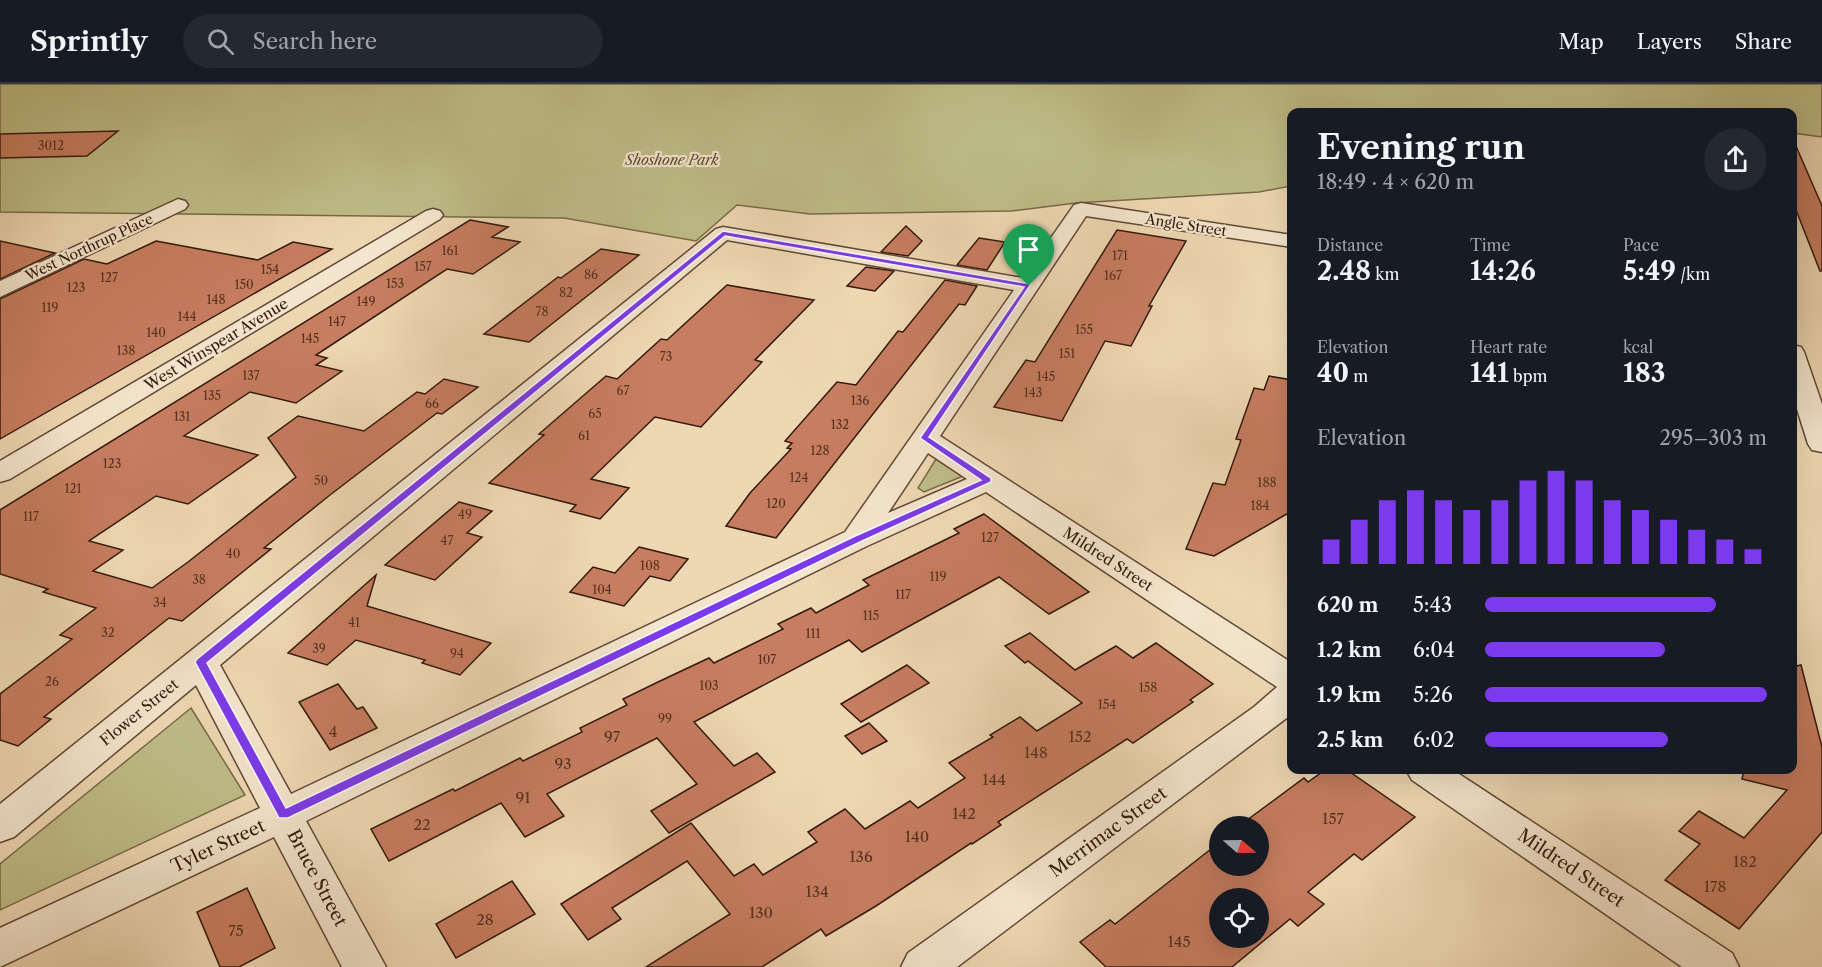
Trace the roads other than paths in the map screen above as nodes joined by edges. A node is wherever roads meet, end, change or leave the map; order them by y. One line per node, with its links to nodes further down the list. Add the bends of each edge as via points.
1 (178, 205): 5 (street, West Northrup Place)
2 (433, 215): 9 (street, West Winspear Avenue)
3 (1287, 240): 4 (street, Angle Street, via 1081,209)
4 (1029, 286): 7 (street); 12 (street, Flower Street, via 723,233)
5 (0, 290)
6 (1797, 367): 8 (street)
7 (924, 438): 10 (street, Mildred Street); 11 (street)
8 (1822, 444)
9 (0, 474)
10 (988, 480): 11 (street, Tyler Street); 13 (street, Mildred Street)
11 (856, 539): 16 (street, Tyler Street)
12 (201, 662): 16 (street, Bruce Street); 17 (street, Flower Street)
13 (1287, 677)
14 (1287, 698): 20 (street, Merrimac Street)
15 (1431, 774): 21 (street, Mildred Street)
16 (284, 815): 18 (street, Tyler Street); 19 (street, Bruce Street)
17 (0, 826)
18 (0, 948)
19 (364, 967)
20 (923, 967)
21 (1717, 967)

